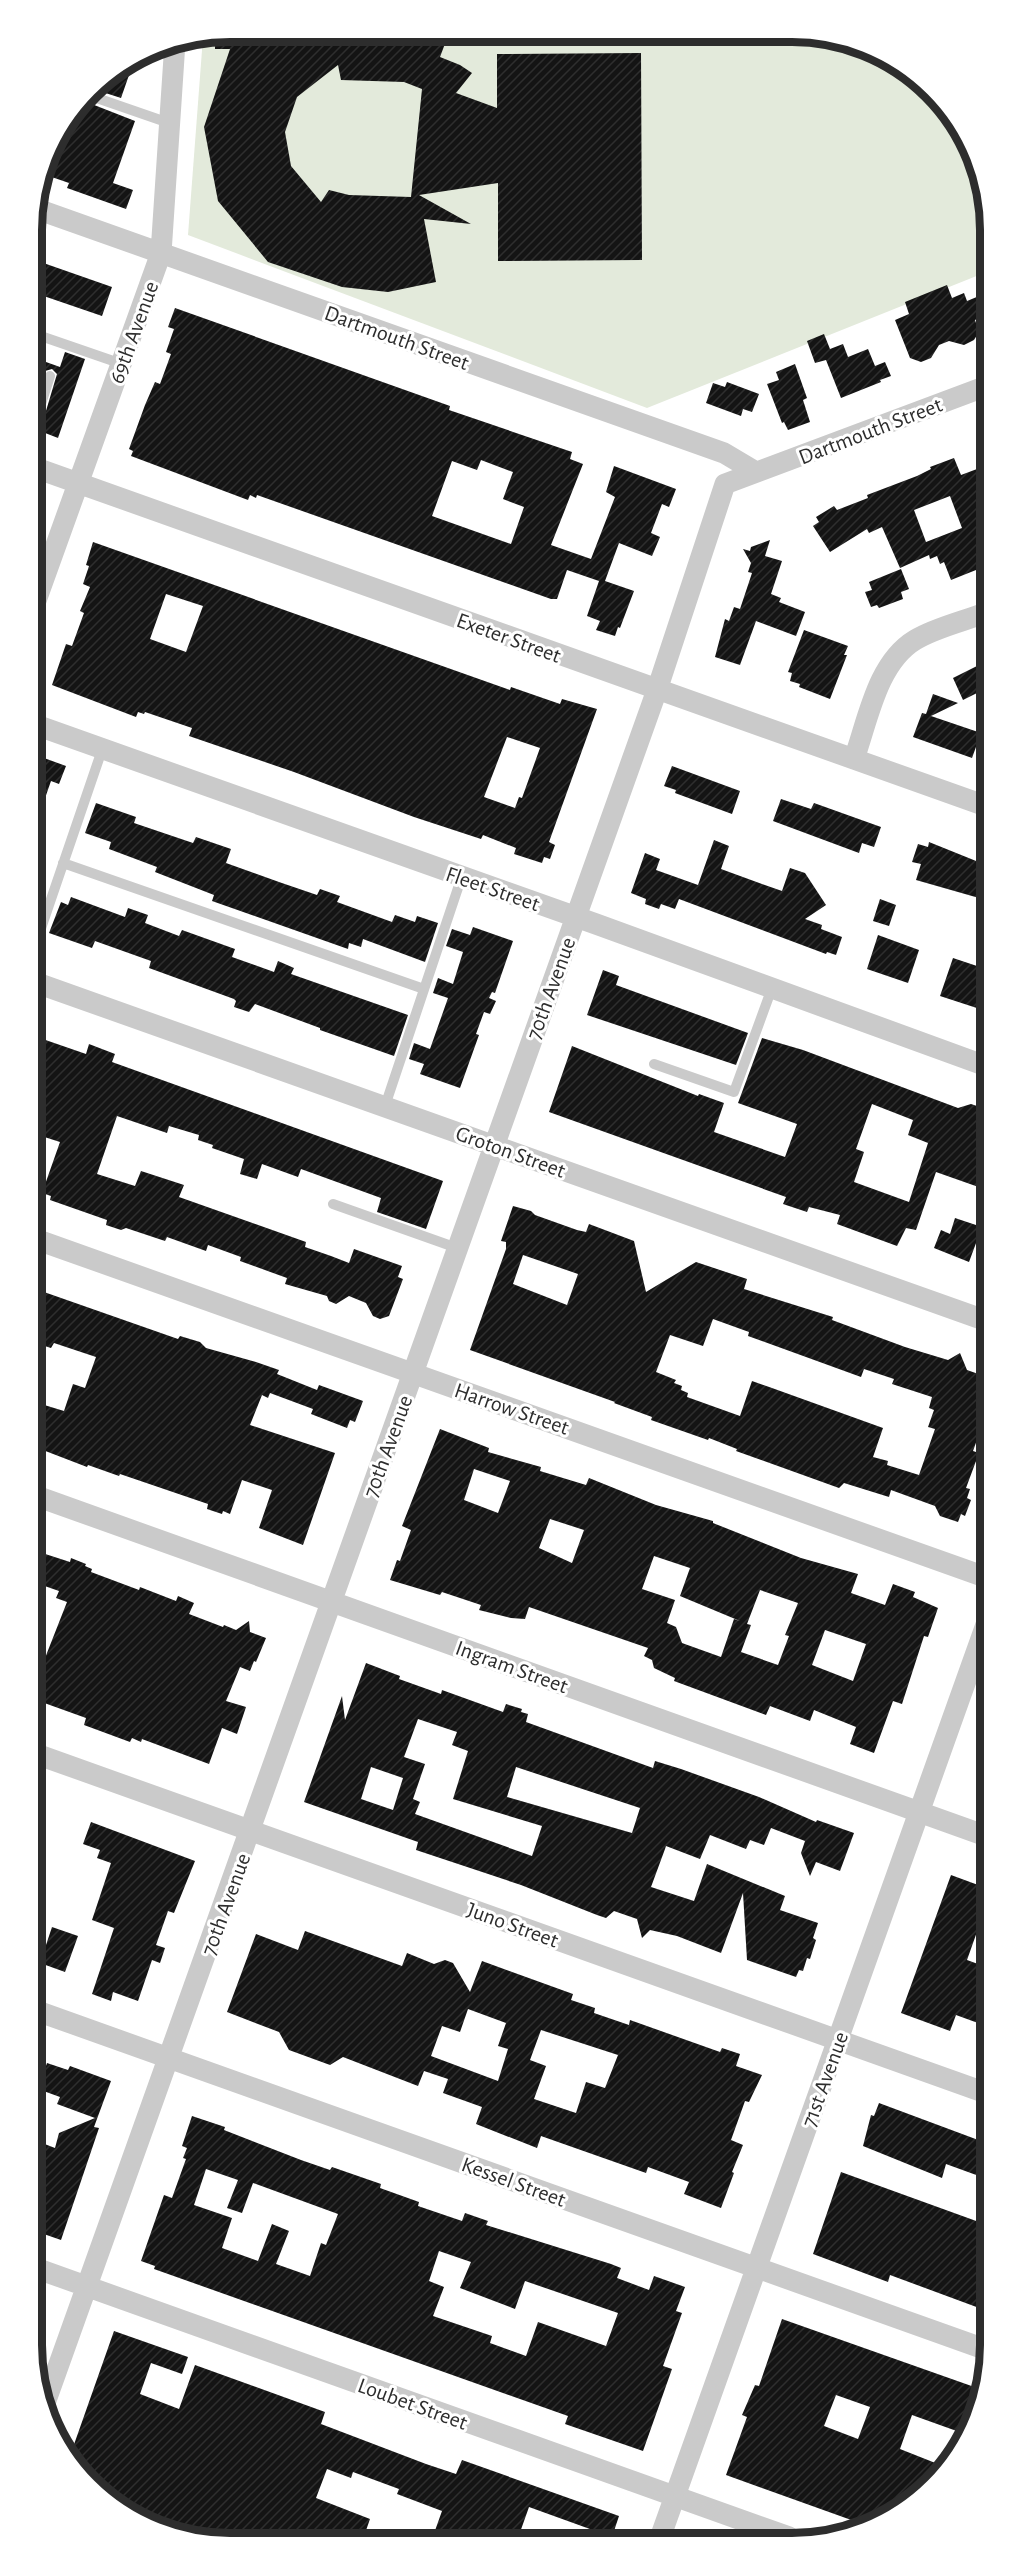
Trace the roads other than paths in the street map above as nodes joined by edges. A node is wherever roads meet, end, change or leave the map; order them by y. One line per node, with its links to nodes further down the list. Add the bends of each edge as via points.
1 (174, 51): 3 (street, 69th Avenue)
2 (96, 98): 3 (lane)
3 (169, 123): 5 (street, 69th Avenue)
4 (43, 211): 5 (street, Dartmouth Street)
5 (161, 253): 7 (street, 69th Avenue); 12 (street, Dartmouth Street, via 724,453)
6 (42, 336): 7 (lane)
7 (122, 364): 13 (street, 69th Avenue)
8 (50, 376): 10 (lane)
9 (980, 388): 12 (street, Dartmouth Street)
10 (42, 401)
11 (42, 470): 13 (street, Exeter Street)
12 (756, 472): 14 (street, Dartmouth Street)
13 (79, 483): 15 (street, 69th Avenue); 17 (street, Exeter Street)
14 (725, 484): 17 (street, 70th Avenue)
15 (42, 584)
16 (980, 615): 20 (street, via 915,640 895,658 881,682)
17 (657, 690): 20 (street, Exeter Street); 24 (street, 70th Avenue)
18 (42, 727): 19 (street, Fleet Street)
19 (102, 750): 22 (lane); 23 (street, Fleet Street)
20 (854, 759): 21 (street, Exeter Street)
21 (980, 804)
22 (63, 863): 25 (lane); 28 (lane)
23 (462, 876): 24 (street, Fleet Street); 28 (lane)
24 (576, 917): 27 (street, Fleet Street); 32 (street, 70th Avenue)
25 (42, 925)
26 (42, 985): 31 (street, Groton Street)
27 (772, 988): 29 (lane, via 734,1092); 30 (street, Fleet Street)
28 (424, 989): 31 (lane)
29 (654, 1064)
30 (980, 1064)
31 (385, 1106): 32 (street, Groton Street)
32 (494, 1145): 35 (street, 70th Avenue); 36 (street, Groton Street)
33 (333, 1204): 35 (lane)
34 (42, 1242): 37 (street, Harrow Street)
35 (457, 1248): 37 (street, 70th Avenue)
36 (980, 1318)
37 (413, 1374): 39 (street, Harrow Street); 40 (street, 70th Avenue)
38 (42, 1498): 40 (street, Ingram Street)
39 (980, 1575)
40 (331, 1602): 43 (street, Ingram Street); 44 (street, 70th Avenue)
41 (980, 1641): 43 (street, 71st Avenue)
42 (42, 1756): 44 (street, Juno Street)
43 (919, 1812): 45 (street, Ingram Street); 47 (street, 71st Avenue)
44 (251, 1831): 47 (street, Juno Street); 48 (street, 70th Avenue)
45 (980, 1834)
46 (42, 2013): 48 (street, Kessel Street)
47 (838, 2040): 49 (street, Juno Street); 50 (street, 71st Avenue)
48 (169, 2058): 50 (street, Kessel Street); 52 (street, 70th Avenue)
49 (980, 2091)
50 (757, 2268): 53 (street, Kessel Street); 55 (street, 71st Avenue)
51 (42, 2270): 52 (street, Loubet Street)
52 (87, 2286): 54 (street, 70th Avenue); 55 (street, Loubet Street)
53 (980, 2347)
54 (48, 2394)
55 (675, 2497): 56 (street, 71st Avenue); 57 (street, Loubet Street)
56 (662, 2533)
57 (778, 2533)

